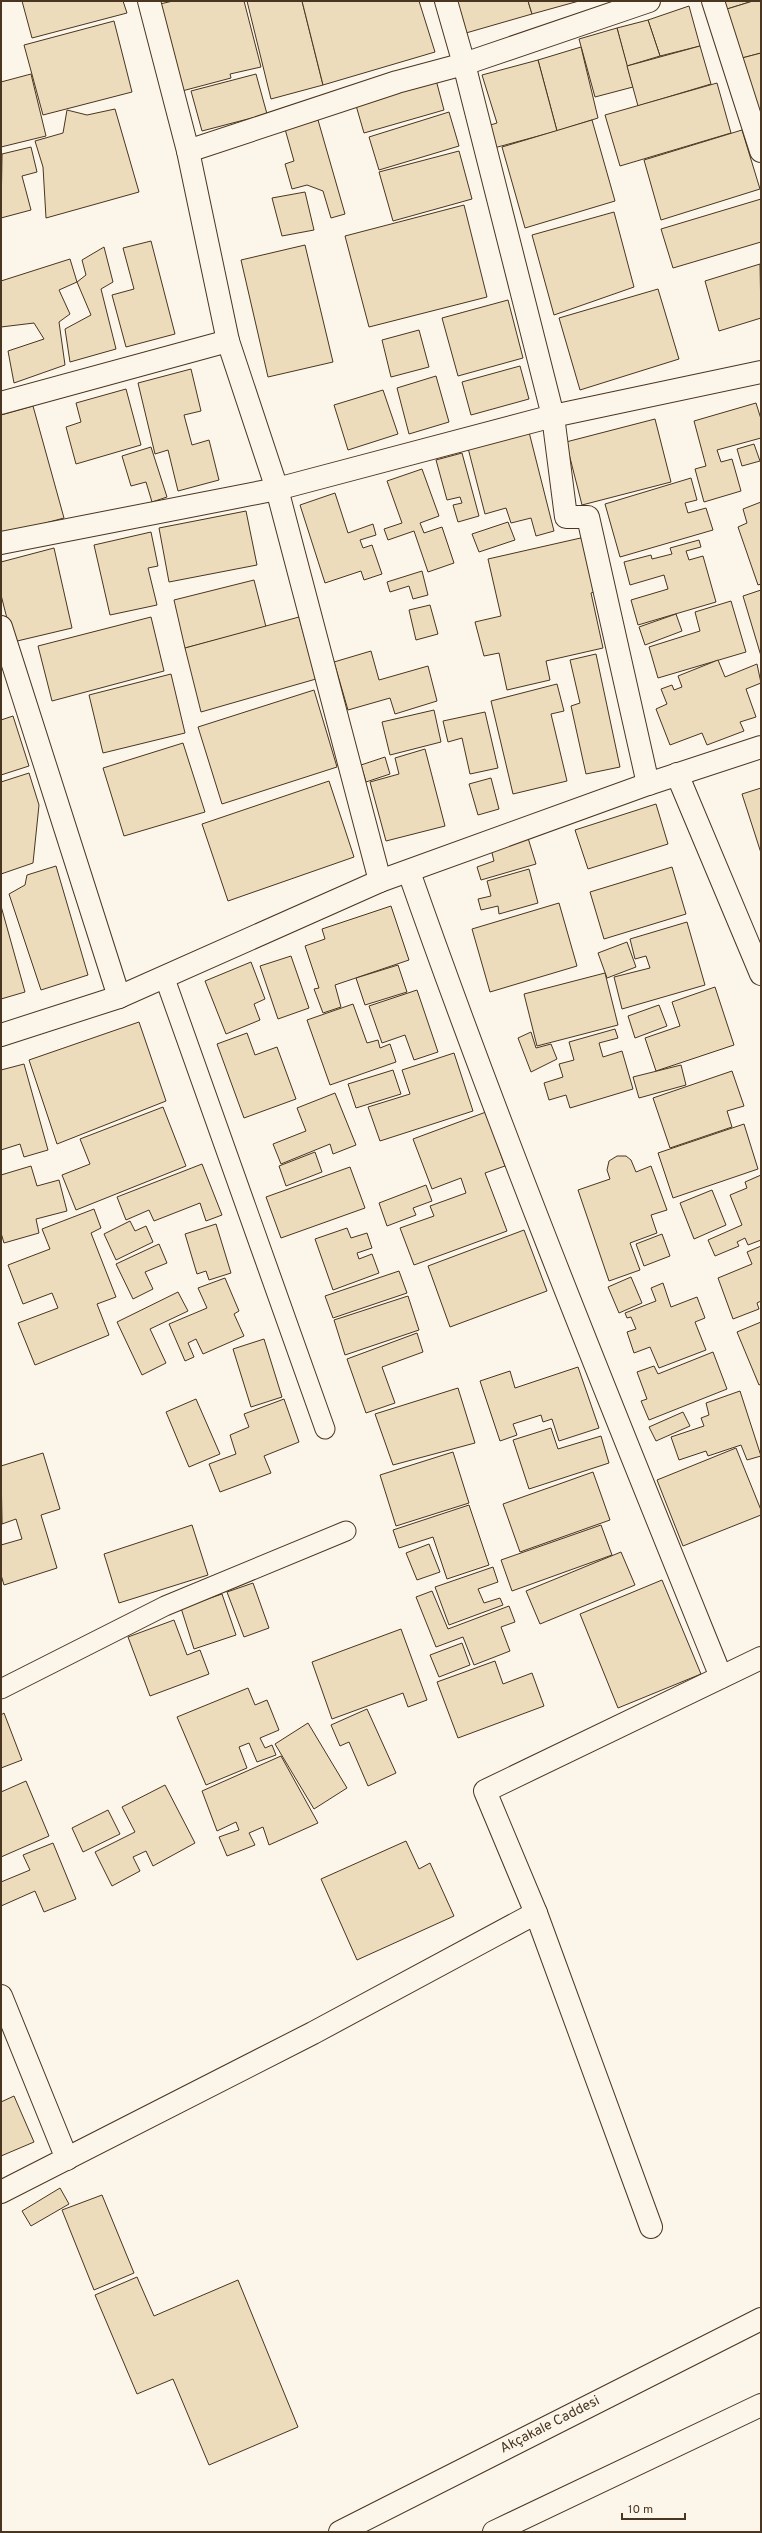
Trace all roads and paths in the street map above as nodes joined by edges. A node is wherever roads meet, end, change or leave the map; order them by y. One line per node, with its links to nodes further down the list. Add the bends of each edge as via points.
1 (149, 1): 7 (street)
2 (446, 1): 5 (street)
3 (649, 1): 5 (street)
4 (713, 1): 6 (street)
5 (464, 64): 7 (street, via 396,82); 12 (street)
6 (757, 124): 8 (street)
7 (188, 151): 9 (street)
8 (761, 151)
9 (228, 341): 11 (street); 13 (street)
10 (761, 372): 12 (street)
11 (1, 403)
12 (553, 416): 13 (street); 18 (street, via 566,517 588,517)
13 (277, 489): 14 (street); 20 (street)
14 (1, 544)
15 (1, 627): 23 (street)
16 (761, 747): 17 (street)
17 (677, 774): 18 (street); 21 (street)
18 (648, 784): 19 (street)
19 (409, 872): 20 (street); 28 (street, via 461,1021 559,1275)
20 (380, 881): 22 (street)
21 (761, 974)
22 (164, 976): 23 (street); 25 (lane)
23 (119, 997): 24 (street)
24 (1, 1035)
25 (325, 1429)
26 (346, 1531): 29 (lane, via 165,1606)
27 (761, 1658): 28 (street)
28 (721, 1677): 30 (street, via 485,1791)
29 (1, 1689)
30 (536, 1913): 32 (street, via 313,2033); 34 (street)
31 (1, 1996): 32 (street)
32 (67, 2159): 33 (street)
33 (1, 2192)
34 (652, 2226)
35 (761, 2319): 37 (street, Akçakale Caddesi)
36 (761, 2406): 38 (street)
37 (340, 2532)
38 (494, 2532)

